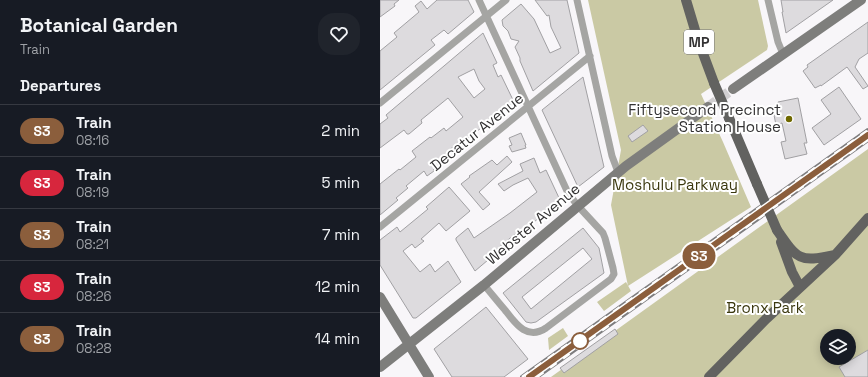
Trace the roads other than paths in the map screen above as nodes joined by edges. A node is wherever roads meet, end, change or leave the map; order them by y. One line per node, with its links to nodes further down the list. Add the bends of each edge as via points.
1 (479, 0): 7 (street)
2 (506, 0): 7 (street)
3 (577, 0): 9 (street)
4 (686, 0): 18 (main road, MP, bridge, via 714,83)
5 (768, 0): 8 (street)
6 (861, 0): 8 (main road)
7 (487, 16): 11 (street); 12 (street)
8 (783, 54): 10 (main road)
9 (590, 56): 12 (street, Decatur Avenue); 14 (street, via 612,156)
10 (733, 89)
11 (380, 103)
12 (529, 107): 15 (street, via 568,193); 17 (street, Decatur Avenue)
13 (708, 107): 14 (main road, Webster Avenue)
14 (618, 172): 15 (main road, Webster Avenue)
15 (578, 206): 20 (main road, Webster Avenue); 20 (street, via 606,238 614,274 611,279 542,331 531,333 516,324)
16 (868, 218): 19 (main road)
17 (380, 227)
18 (777, 230): 19 (main road, via 796,255 804,259 815,260); 21 (main road, MP)
19 (836, 254): 21 (main road)
20 (484, 285): 23 (main road, Webster Avenue)
21 (800, 288): 26 (main road)
22 (380, 297): 23 (main road)
23 (410, 345): 24 (main road, Webster Avenue); 25 (main road)
24 (380, 367)
25 (429, 377)
26 (709, 377)

